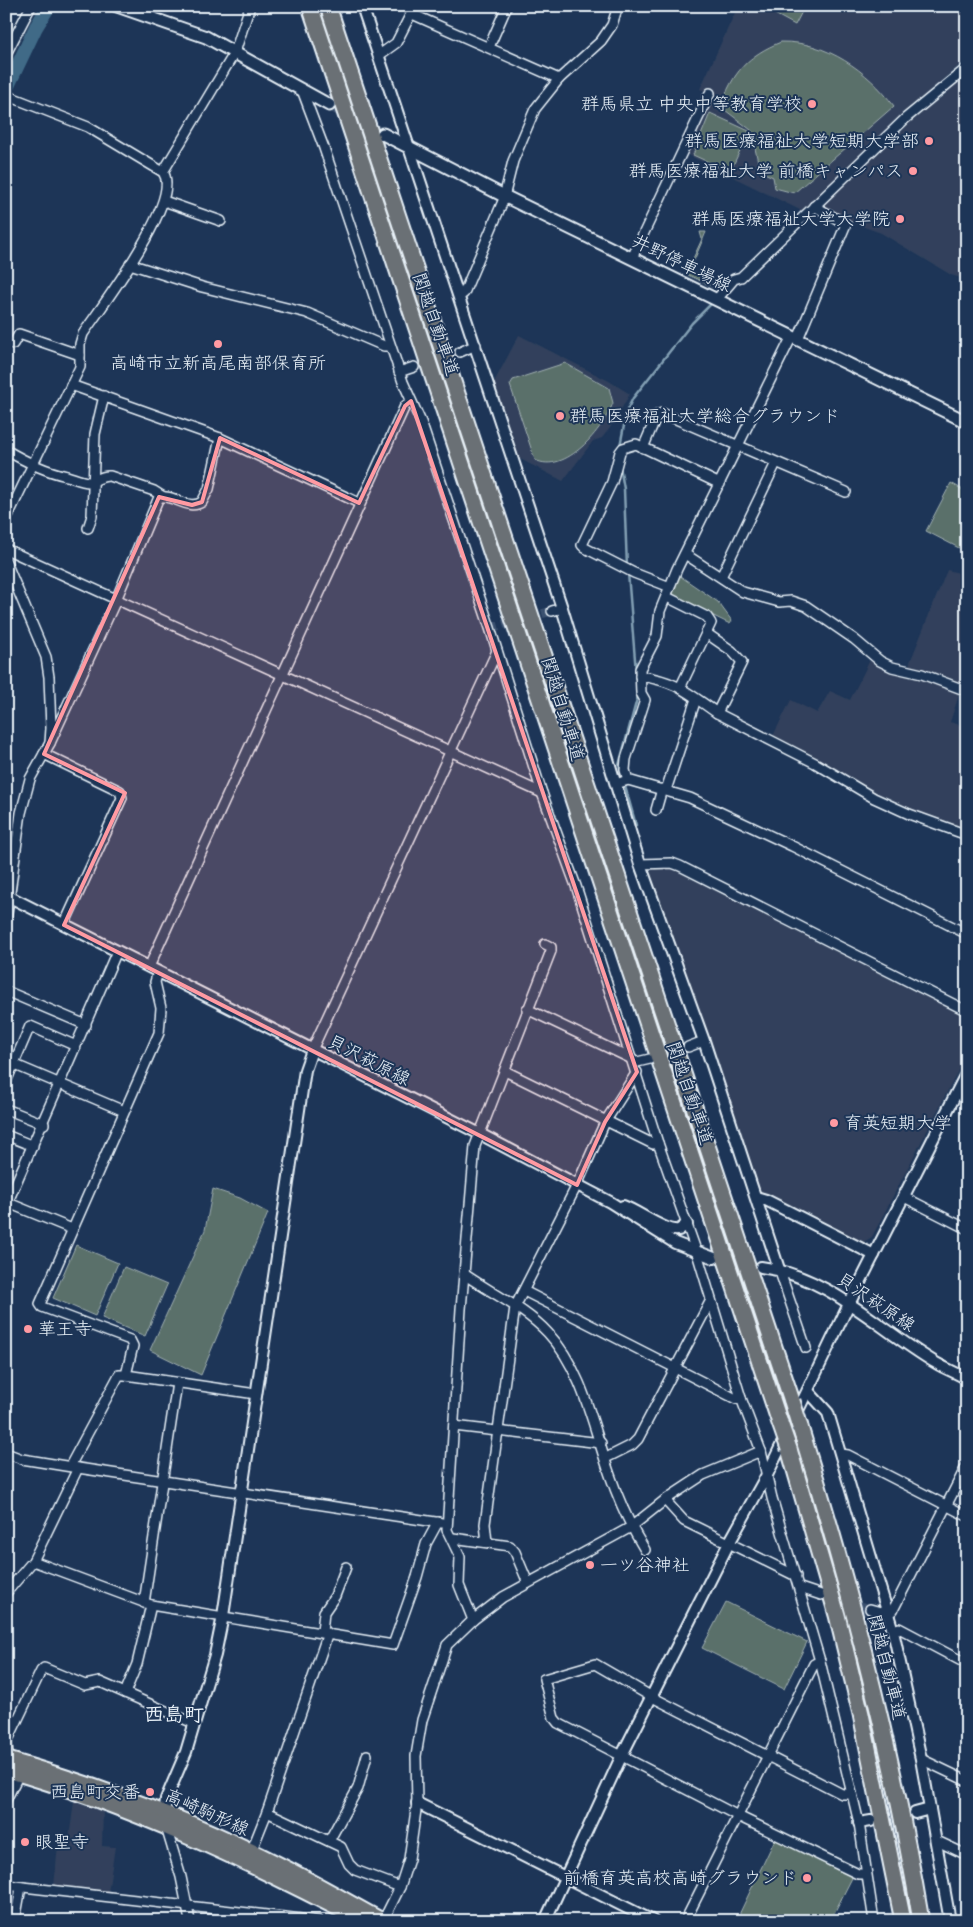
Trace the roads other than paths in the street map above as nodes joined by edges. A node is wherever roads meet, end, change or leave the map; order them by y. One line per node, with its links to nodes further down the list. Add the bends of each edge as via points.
1 (31, 6): 12 (street)
2 (117, 6): 11 (main road, via 206,37)
3 (250, 6): 11 (street)
4 (310, 6): 214 (highway, 関越自動車道, bridge, via 789,1449 859,1704)
5 (328, 6): 215 (highway, 関越自動車道, bridge, via 792,1401 880,1709)
6 (362, 6): 13 (street)
7 (507, 6): 10 (street)
8 (618, 6): 15 (street, via 612,25 598,45)
9 (414, 10): 10 (street); 13 (street, via 396,43)
10 (489, 47): 15 (street)
11 (235, 52): 16 (main road); 23 (street)
12 (6, 54)
13 (378, 56): 22 (street)
14 (967, 68): 26 (street, via 906,118)
15 (559, 79): 24 (street, via 539,102 529,122 513,161)
16 (302, 90): 19 (main road); 20 (street)
17 (710, 93): 28 (street)
18 (6, 95): 23 (street, via 88,127)
19 (324, 103): 20 (street)
20 (313, 122): 35 (street)
21 (383, 134): 22 (main road, 井野停車場線)
22 (410, 148): 24 (main road, 井野停車場線); 30 (street)
23 (163, 172): 25 (street, via 167,184)
24 (504, 196): 28 (main road, 井野停車場線); 30 (street)
25 (164, 201): 27 (street); 29 (street)
26 (814, 206): 31 (street, via 741,277 734,279); 32 (street, via 846,224)
27 (221, 220)
28 (632, 258): 31 (main road, 井野停車場線)
29 (130, 264): 35 (street, via 307,313); 37 (street, via 83,334)
30 (460, 296): 34 (street)
31 (717, 299): 32 (main road, 井野停車場線)
32 (795, 338): 43 (main road, 井野停車場線); 45 (street)
33 (6, 341): 37 (street, via 13,344 19,334)
34 (476, 345): 36 (street); 76 (street, via 557,609)
35 (390, 346): 39 (street)
36 (460, 352)
37 (80, 355): 40 (street, via 80,367)
38 (414, 367): 39 (street)
39 (400, 372): 42 (street)
40 (71, 386): 41 (street); 49 (street)
41 (104, 396): 44 (street); 50 (street, via 95,434)
42 (411, 401): 54 (street, via 405,406); 65 (street, via 421,422)
43 (967, 422)
44 (220, 438): 53 (street, via 209,489 202,502 192,506); 54 (street)
45 (738, 446): 46 (street, via 659,413); 48 (street); 51 (street)
46 (643, 448): 51 (street); 61 (street, via 632,444 620,452 612,482 582,545)
47 (6, 450): 49 (street)
48 (776, 463): 52 (street); 60 (street)
49 (32, 465): 50 (street, via 59,475); 55 (street)
50 (94, 482): 53 (street, via 97,478 110,476 154,490); 56 (street)
51 (720, 484): 58 (street)
52 (846, 492)
53 (162, 496): 63 (street)
54 (360, 503): 66 (street)
55 (6, 520)
56 (88, 528)
57 (6, 548): 63 (street)
58 (685, 554): 60 (street); 61 (street)
59 (6, 562): 72 (street, via 46,656 51,702)
60 (720, 577): 69 (street, via 743,592 806,606 892,667)
61 (670, 588): 62 (street)
62 (667, 597): 64 (street, via 707,617 710,623); 67 (street, via 660,611 657,636 640,669)
63 (116, 600): 66 (street); 72 (street)
64 (706, 633): 68 (street); 71 (street, via 742,662)
65 (497, 651): 73 (street); 78 (street)
66 (283, 674): 73 (street); 88 (street)
67 (640, 676): 68 (street); 75 (street, via 644,706 626,759)
68 (680, 686): 70 (street)
69 (967, 690)
70 (696, 699): 71 (street); 77 (street)
71 (717, 713): 80 (street, via 816,763 874,798)
72 (50, 743): 74 (street)
73 (452, 752): 78 (street); 96 (street)
74 (44, 754): 82 (street, via 30,779 21,813); 84 (street, via 120,791 122,798)
75 (628, 780): 76 (street); 77 (street)
76 (616, 784): 81 (street)
77 (664, 790): 79 (street); 85 (street, via 690,798 792,846)
78 (542, 793): 99 (street)
79 (656, 810)
80 (967, 835)
81 (640, 864): 91 (street, via 672,863 680,866); 93 (street)
82 (8, 897): 83 (street); 84 (street, 貝沢萩原線)
83 (6, 921)
84 (64, 925): 87 (street, 貝沢萩原線)
85 (967, 934)
86 (545, 944): 90 (street, via 551,946 551,951)
87 (117, 951): 88 (street, 貝沢萩原線); 92 (street)
88 (154, 970): 96 (street, 貝沢萩原線); 105 (street, via 161,1008 159,1033)
89 (6, 991): 92 (street)
90 (527, 1010): 99 (street); 100 (street)
91 (967, 1012)
92 (86, 1024): 94 (street)
93 (704, 1041): 95 (street); 113 (street)
94 (76, 1046): 98 (street, via 30,1026); 103 (street)
95 (688, 1047)
96 (312, 1050): 108 (street, 貝沢萩原線); 136 (street, via 305,1070)
97 (650, 1059): 99 (street)
98 (10, 1062): 102 (street); 103 (street)
99 (634, 1065): 106 (street); 110 (street)
100 (505, 1071): 106 (street); 108 (street)
101 (966, 1078): 114 (street)
102 (6, 1082)
103 (60, 1083): 105 (street); 107 (street)
104 (6, 1109): 107 (street)
105 (124, 1111): 118 (street)
106 (606, 1122): 110 (street, via 653,1144); 112 (street)
107 (44, 1124): 111 (street)
108 (480, 1134): 112 (street, 貝沢萩原線); 125 (street, via 475,1146)
109 (6, 1135): 111 (street)
110 (658, 1143): 117 (street)
111 (33, 1146): 116 (street)
112 (577, 1184): 115 (street, 貝沢萩原線); 126 (street)
113 (756, 1197): 121 (street); 124 (street)
114 (904, 1197): 119 (street); 121 (street)
115 (610, 1202): 117 (street, via 636,1210 668,1229 679,1230); 120 (street, 貝沢萩原線, via 674,1243)
116 (7, 1203): 118 (street)
117 (687, 1224): 120 (street)
118 (72, 1229): 132 (street, via 40,1304 130,1340 133,1346)
119 (967, 1229)
120 (697, 1252): 122 (street, 貝沢萩原線); 127 (street)
121 (874, 1255): 128 (street)
122 (714, 1258)
123 (761, 1267): 124 (street, 貝沢萩原線)
124 (779, 1269): 128 (street, 貝沢萩原線, via 823,1286); 130 (street)
125 (464, 1274): 129 (street); 138 (street)
126 (524, 1291): 129 (street); 131 (street)
127 (711, 1300): 131 (street); 137 (street)
128 (849, 1304): 133 (street, 貝沢萩原線, via 936,1363); 135 (street)
129 (515, 1307): 139 (street); 140 (street, via 535,1320 562,1350)
130 (806, 1348)
131 (676, 1367): 137 (street); 144 (street, via 638,1439)
132 (126, 1375): 134 (street); 146 (street, via 119,1375)
133 (967, 1378)
134 (177, 1383): 136 (street); 148 (street)
135 (808, 1391): 143 (street, via 828,1413); 147 (street)
136 (256, 1394): 149 (street)
137 (741, 1398): 141 (street)
138 (454, 1426): 139 (street); 153 (street, via 454,1452)
139 (499, 1431): 140 (street); 156 (street, via 485,1524)
140 (601, 1443): 144 (street)
141 (761, 1451): 147 (street); 150 (street, via 703,1475)
142 (6, 1453): 146 (street, via 22,1459)
143 (841, 1454): 151 (street); 168 (street)
144 (606, 1458): 154 (street)
145 (967, 1465): 151 (street)
146 (74, 1467): 148 (street); 159 (street)
147 (768, 1472): 157 (street); 161 (street, via 772,1498)
148 (163, 1481): 149 (street); 166 (street)
149 (242, 1492): 153 (street); 169 (street)
150 (665, 1500): 154 (street); 157 (street, via 684,1521)
151 (947, 1506): 152 (street); 168 (street)
152 (967, 1516)
153 (443, 1523): 155 (street); 172 (street, via 426,1544 393,1645)
154 (631, 1527): 158 (street); 162 (street)
155 (453, 1538): 156 (street); 170 (street, via 460,1557 459,1585)
156 (487, 1542): 162 (street, via 513,1548)
157 (728, 1545): 161 (street); 176 (street)
158 (645, 1550)
159 (33, 1561): 164 (street); 166 (street)
160 (346, 1567): 172 (street, via 336,1596 324,1612)
161 (796, 1576): 163 (street)
162 (528, 1583): 170 (street)
163 (800, 1588): 165 (street); 173 (street)
164 (6, 1593)
165 (821, 1595)
166 (148, 1604): 169 (street); 175 (street, via 137,1664)
167 (870, 1609): 168 (street)
168 (888, 1614): 171 (street)
169 (223, 1616): 172 (street); 177 (street, via 215,1655)
170 (473, 1620): 186 (street, via 447,1645 422,1720 416,1756)
171 (893, 1631): 174 (street, via 899,1628); 181 (street)
172 (325, 1632): 189 (street)
173 (820, 1661): 180 (street, via 814,1664); 184 (street)
174 (967, 1664)
175 (124, 1693): 177 (street); 182 (street, via 100,1682 85,1685 44,1668 8,1742)
176 (652, 1697): 178 (street); 178 (street, via 595,1664 544,1679 554,1718 558,1722); 180 (street)
177 (193, 1724): 188 (street)
178 (622, 1754): 191 (street); 200 (street)
179 (367, 1755): 196 (street, via 358,1788)
180 (768, 1755): 184 (street, via 842,1794); 191 (street)
181 (922, 1759): 183 (street); 187 (street)
182 (10, 1766): 185 (street); 188 (main road, 高崎駒形線, via 90,1786); 194 (main road, 高崎駒形線)
183 (967, 1781)
184 (852, 1794): 193 (street)
185 (6, 1800)
186 (416, 1803): 200 (street); 203 (street, via 409,1860)
187 (930, 1810): 190 (street); 195 (street)
188 (163, 1812): 194 (street); 197 (main road, 高崎駒形線)
189 (267, 1812): 196 (street); 197 (street)
190 (915, 1813)
191 (738, 1816): 199 (street, via 858,1874); 212 (street)
192 (871, 1821): 193 (street)
193 (859, 1823): 199 (street)
194 (166, 1827): 204 (street); 208 (main road, 高崎駒形線, via 270,1873)
195 (937, 1840): 198 (street); 216 (street)
196 (329, 1841): 203 (street, via 341,1847 349,1864 356,1870)
197 (251, 1852): 209 (main road, 高崎駒形線)
198 (967, 1855)
199 (866, 1874): 213 (street)
200 (564, 1876): 210 (street); 211 (street)
201 (6, 1885): 202 (street)
202 (21, 1887): 204 (street); 205 (street)
203 (400, 1887): 209 (street)
204 (188, 1906): 206 (street); 207 (street)
205 (15, 1921)
206 (190, 1921)
207 (319, 1921)
208 (362, 1921)
209 (383, 1921)
210 (545, 1921)
211 (653, 1921)
212 (685, 1921)
213 (874, 1921)
214 (903, 1921)
215 (920, 1921)
216 (950, 1921)

